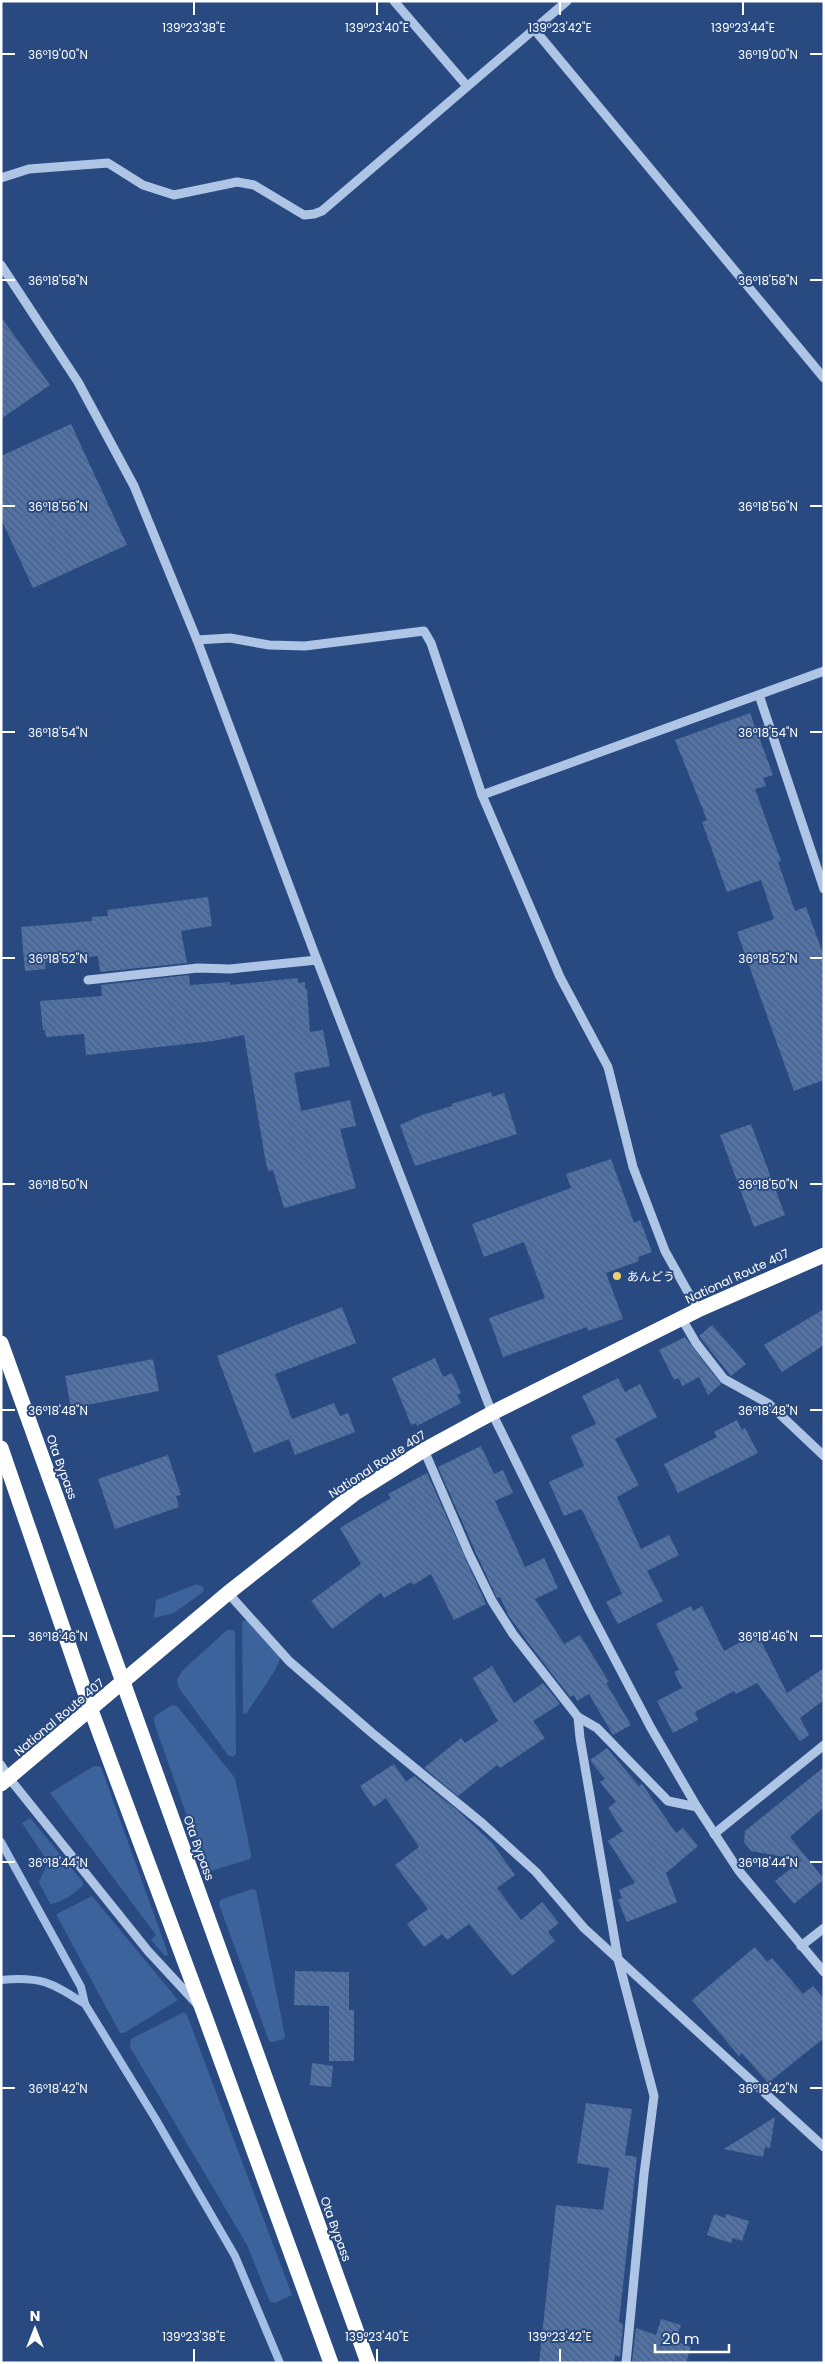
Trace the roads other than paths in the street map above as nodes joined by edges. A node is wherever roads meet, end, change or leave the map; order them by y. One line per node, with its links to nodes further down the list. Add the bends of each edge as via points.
1 (394, 1): 4 (street)
2 (567, 1): 3 (street)
3 (534, 29): 4 (street); 7 (street)
4 (467, 86): 5 (street, via 322,211 314,214 304,215 254,185 237,182 174,195 143,185 108,163 29,169)
5 (1, 178)
6 (1, 265): 8 (street, via 78,382 134,486)
7 (824, 378)
8 (197, 640): 11 (street, via 230,638 269,645 305,646 424,630); 13 (street)
9 (824, 671): 10 (street)
10 (759, 695): 11 (street); 12 (street)
11 (482, 795): 16 (street, via 560,977 608,1068 636,1175 665,1251)
12 (824, 889)
13 (317, 960): 14 (street); 19 (street)
14 (88, 980)
15 (824, 1255): 16 (highway, National Route 407)
16 (698, 1310): 17 (highway, National Route 407)
17 (682, 1318): 19 (highway, National Route 407); 22 (street, via 696,1343 724,1379 769,1404)
18 (1, 1343): 24 (highway, Ota Bypass)
19 (492, 1413): 21 (highway, National Route 407); 29 (street, via 607,1644)
20 (1, 1448): 25 (highway)
21 (424, 1450): 23 (highway, National Route 407, via 354,1494); 26 (street, via 492,1601 513,1634)
22 (824, 1456)
23 (228, 1593): 24 (highway, National Route 407); 33 (street, via 290,1662 482,1823 536,1872 584,1928)
24 (124, 1682): 25 (highway, National Route 407); 38 (highway, Ota Bypass)
25 (91, 1710): 28 (highway, National Route 407); 35 (highway)
26 (578, 1717): 29 (street, via 597,1728 668,1801); 33 (street)
27 (824, 1745): 30 (street)
28 (4, 1776): 35 (street, via 148,1951)
29 (697, 1807): 30 (street)
30 (714, 1834): 32 (street, via 739,1871)
31 (824, 1928): 32 (street)
32 (801, 1946): 34 (street)
33 (618, 1959): 36 (street); 39 (street, via 654,2096)
34 (824, 1972)
35 (203, 2011): 37 (highway)
36 (824, 2146)
37 (331, 2363)
38 (368, 2363)
39 (626, 2363)

